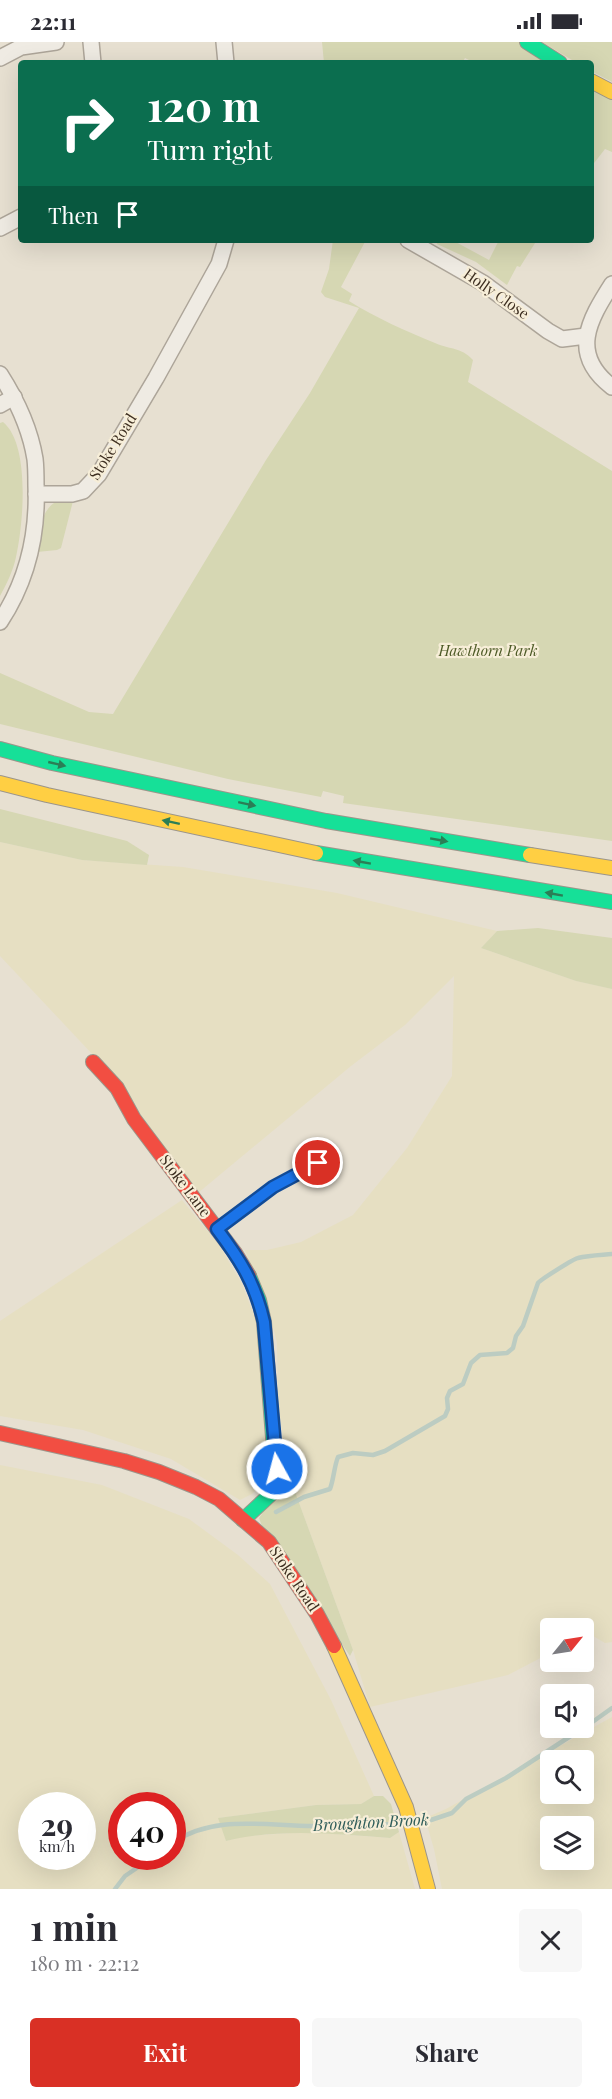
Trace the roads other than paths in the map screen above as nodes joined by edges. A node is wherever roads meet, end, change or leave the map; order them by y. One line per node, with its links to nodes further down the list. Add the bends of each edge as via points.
1 (56, 42): 5 (street, via 21,46)
2 (91, 42): 6 (street)
3 (224, 42): 7 (street)
4 (527, 42): 8 (main road)
5 (0, 58)
6 (93, 60)
7 (226, 60)
8 (556, 60)
9 (594, 83): 10 (main road)
10 (612, 92)
11 (18, 219): 12 (street)
12 (0, 228)
13 (225, 243): 21 (street, Stoke Road, via 219,264 99,474 83,491)
14 (413, 243): 16 (street, Holly Close, via 483,283 548,332 562,339)
15 (612, 284): 16 (street, via 593,314)
16 (586, 336): 18 (street, via 591,361 601,379)
17 (0, 374): 19 (street)
18 (612, 387)
19 (14, 397): 20 (street); 21 (street, via 35,459)
20 (0, 405)
21 (36, 494): 22 (street, via 30,556 18,591)
22 (0, 622)
23 (0, 749): 25 (main road, one-way to 25, via 326,821)
24 (0, 783): 26 (main road, one-way to 24, via 319,854)
25 (612, 868)
26 (612, 902)
27 (93, 1062): 29 (main road, Stoke Lane, via 117,1088 134,1119)
28 (318, 1163): 29 (lane, via 273,1187)
29 (217, 1229): 31 (main road, Stoke Lane, via 251,1280 264,1322 276,1476 271,1494)
30 (0, 1433): 31 (main road, Stoke Road, via 159,1472 219,1499)
31 (243, 1520): 32 (main road, Stoke Road, via 269,1542 317,1614 343,1662 406,1807)
32 (428, 1889)

